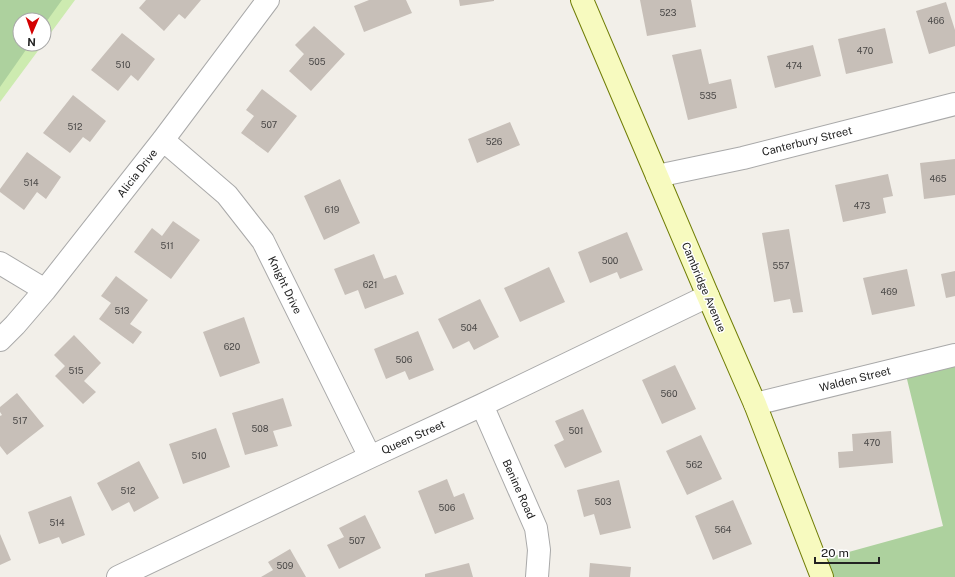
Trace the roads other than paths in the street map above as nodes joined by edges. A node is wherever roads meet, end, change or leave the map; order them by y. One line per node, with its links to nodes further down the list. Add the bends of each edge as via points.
1 (268, 0): 4 (street, Alicia Drive)
2 (582, 0): 5 (street, Cambridge Avenue)
3 (955, 104): 5 (street, Canterbury Street, via 743,158)
4 (163, 140): 7 (street, Alicia Drive); 13 (street, Knight Drive, via 227,195 263,241)
5 (658, 176): 8 (street, Cambridge Avenue)
6 (0, 263): 7 (street)
7 (45, 290): 9 (street, Alicia Drive)
8 (708, 296): 11 (street, Cambridge Avenue); 12 (street, Queen Street)
9 (0, 340)
10 (955, 355): 11 (street, Walden Street)
11 (755, 404): 16 (street, Cambridge Avenue)
12 (482, 406): 13 (street, Queen Street); 15 (street, Benine Road, via 536,528 539,550)
13 (370, 457): 14 (street, Queen Street)
14 (118, 577)
15 (537, 577)
16 (822, 577)

